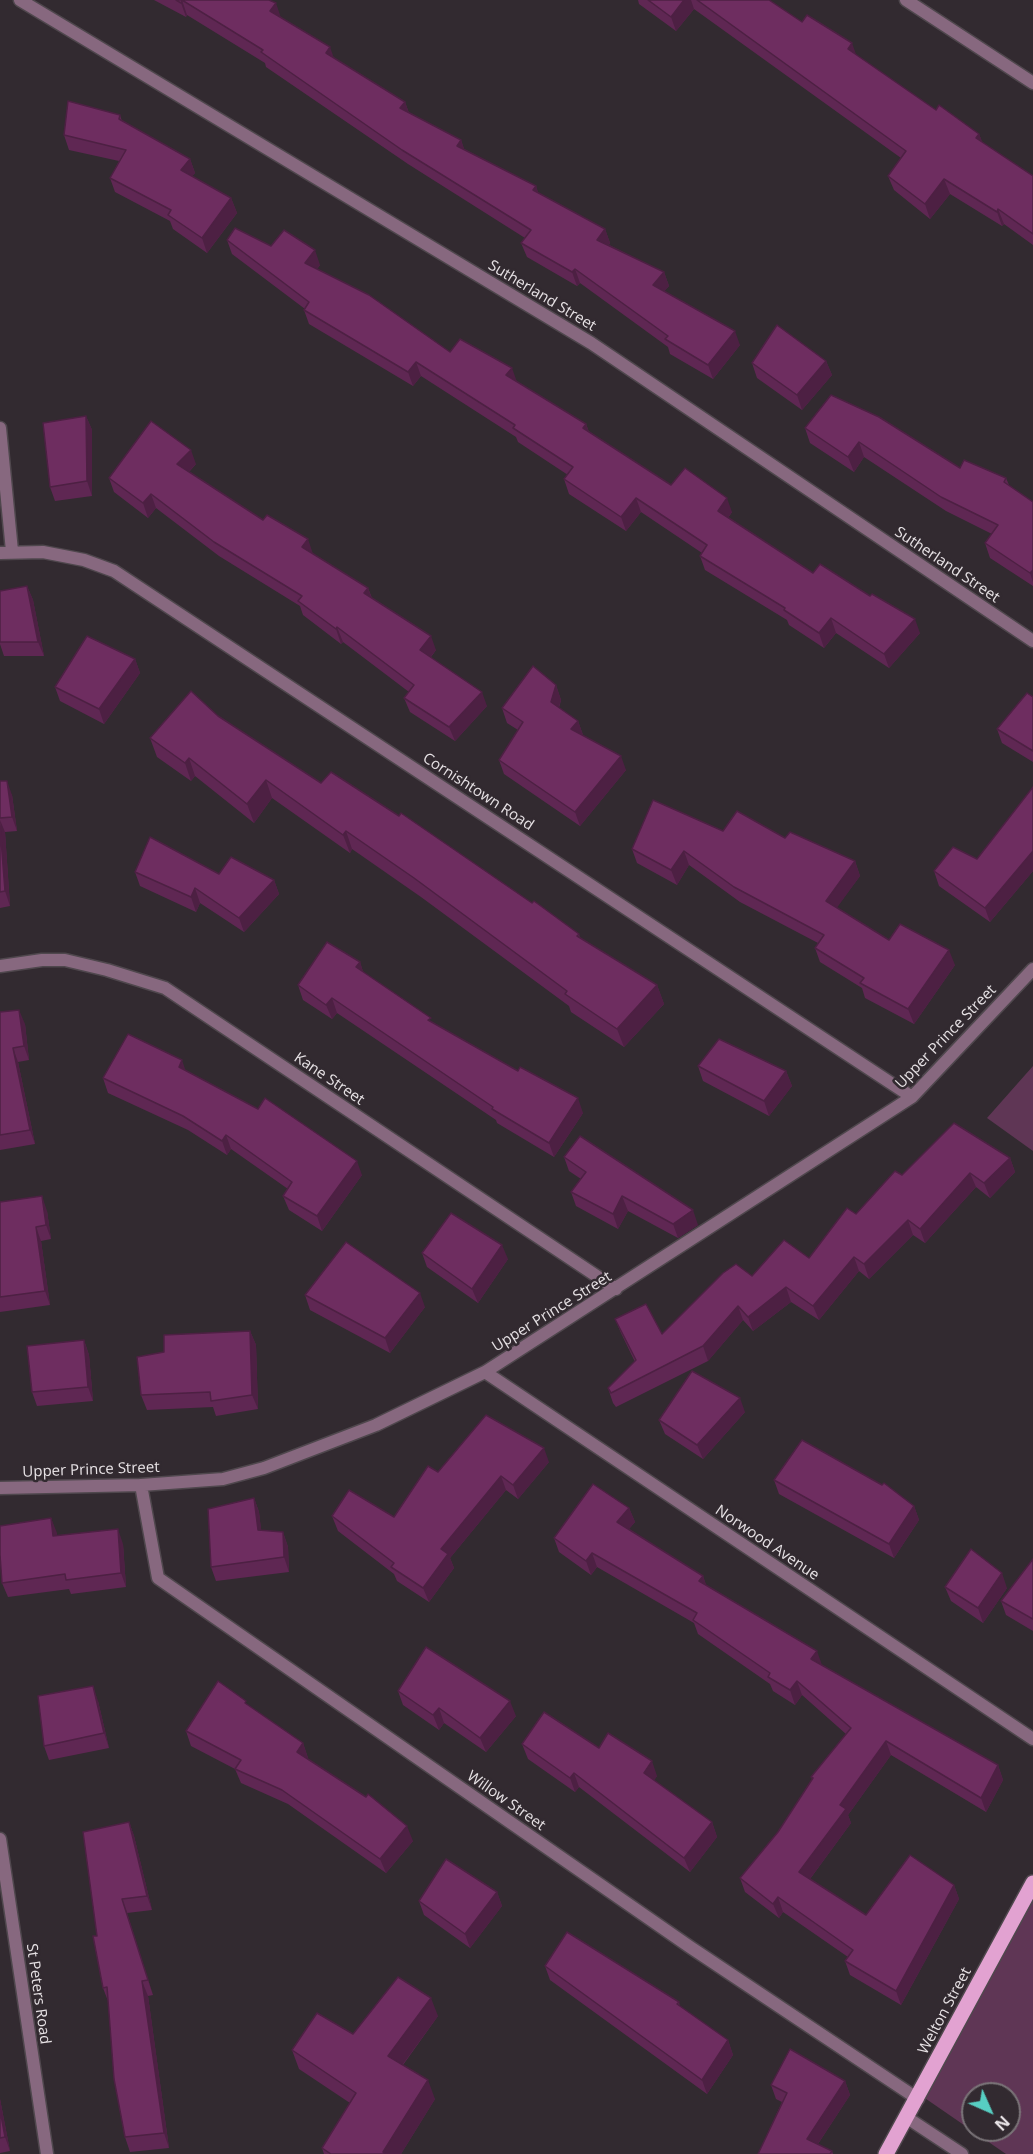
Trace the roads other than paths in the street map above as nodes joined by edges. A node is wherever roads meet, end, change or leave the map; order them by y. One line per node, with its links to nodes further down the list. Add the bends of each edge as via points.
1 (20, 0): 6 (street, Sutherland Street, via 591,343)
2 (906, 0): 3 (street)
3 (1033, 83)
4 (0, 428): 5 (street)
5 (6, 552): 9 (street, Cornishtown Road, via 44,552 114,571)
6 (1033, 641)
7 (0, 966): 10 (street, Kane Street, via 65,960 165,988)
8 (1033, 969): 9 (street, Upper Prince Street)
9 (912, 1097): 10 (street, Upper Prince Street)
10 (616, 1289): 11 (street, Upper Prince Street)
11 (484, 1372): 12 (street, Upper Prince Street, via 376,1425 264,1468 223,1479); 14 (street, Norwood Avenue)
12 (141, 1485): 13 (street, Upper Prince Street); 17 (street, Willow Street, via 158,1578 690,1947)
13 (0, 1488)
14 (1033, 1739)
15 (0, 1839): 19 (street, St Peters Road)
16 (1033, 1883): 17 (main road, Welton Street)
17 (918, 2098): 18 (main road, Welton Street)
18 (906, 2117): 20 (main road, Welton Street); 21 (street)
19 (47, 2154)
20 (886, 2154)
21 (962, 2154)

